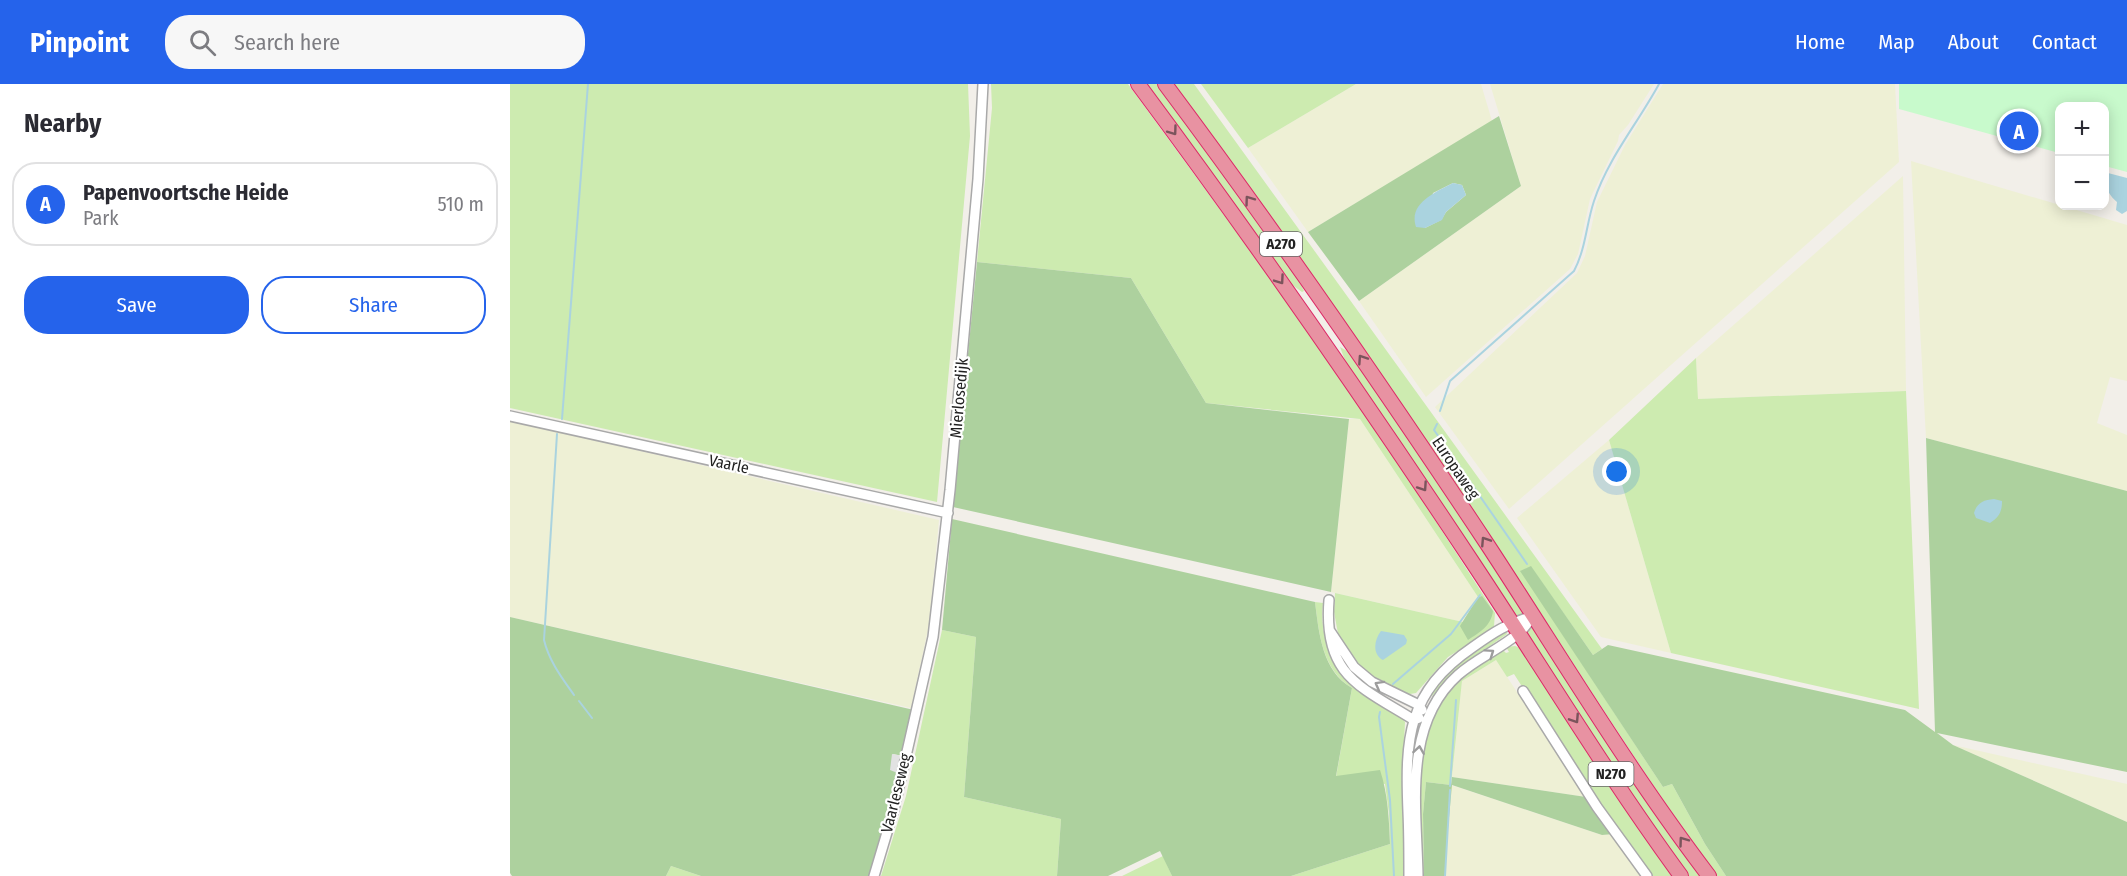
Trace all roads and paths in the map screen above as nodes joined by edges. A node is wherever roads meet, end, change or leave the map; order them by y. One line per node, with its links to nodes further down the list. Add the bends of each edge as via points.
1 (983, 84): 5 (street, Mierlosedijk)
2 (1138, 84): 8 (highway, A270, one-way to 8, via 1364,400)
3 (1165, 84): 7 (highway, Europaweg / A270, one-way to 3, via 1329,310)
4 (510, 416): 5 (street, Vaarle)
5 (948, 513): 12 (street, Mierlosedijk, via 933,637)
6 (1329, 600): 9 (street)
7 (1533, 616): 8 (street); 20 (highway, Europaweg / N270, one-way to 7)
8 (1516, 627): 11 (street, via 1458,657); 13 (street, one-way to 8, via 1461,672); 19 (highway, N270, one-way to 19)
9 (1329, 630): 11 (street, one-way to 9, via 1372,682 1354,667); 14 (street, via 1331,648 1345,673)
10 (1523, 691): 18 (street, via 1597,807)
11 (1419, 705): 13 (street); 14 (street)
12 (917, 710): 15 (street, Vaarleseweg)
13 (1427, 716): 14 (street); 17 (street, one-way to 13, via 1417,762)
14 (1414, 720): 16 (street, via 1406,758)
15 (874, 876)
16 (1409, 876)
17 (1418, 876)
18 (1647, 876)
19 (1681, 876)
20 (1709, 876)

